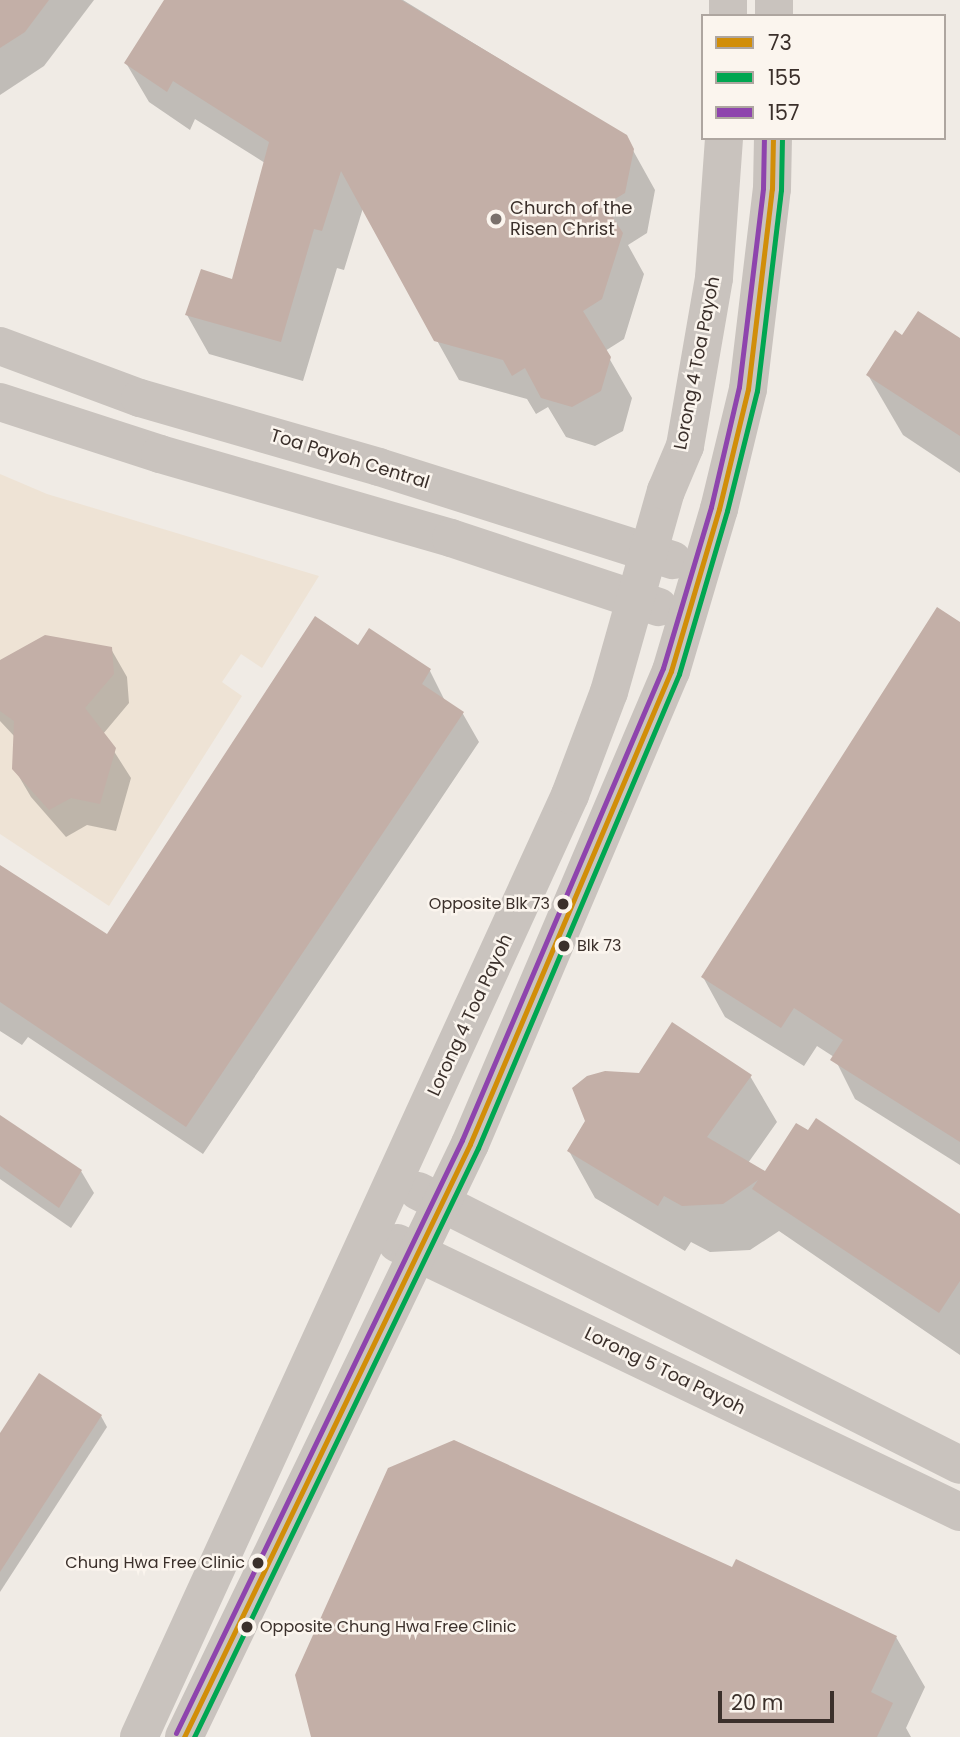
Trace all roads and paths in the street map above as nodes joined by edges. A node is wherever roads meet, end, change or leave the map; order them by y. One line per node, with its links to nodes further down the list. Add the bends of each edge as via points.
1 (724, 140): 5 (street, Lorong 4 Toa Payoh, via 714,278 697,385 685,446)
2 (773, 140): 6 (street, via 772,189 748,389)
3 (0, 346): 5 (street, Toa Payoh Central, via 140,398)
4 (0, 401): 7 (street)
5 (649, 552): 6 (street, Toa Payoh Central); 7 (street, Lorong 4 Toa Payoh)
6 (701, 569): 8 (street)
7 (636, 599): 8 (street); 9 (street, Lorong 4 Toa Payoh, via 609,692 570,795)
8 (687, 616): 10 (street, via 671,671 572,913)
9 (394, 1179): 10 (street); 11 (street, Lorong 4 Toa Payoh)
10 (442, 1203): 12 (street); 13 (street)
11 (370, 1230): 12 (street, Lorong 5 Toa Payoh); 15 (street, Lorong 4 Toa Payoh)
12 (418, 1253): 14 (street, Lorong 5 Toa Payoh); 16 (street)
13 (960, 1465)
14 (960, 1512)
15 (139, 1737)
16 (184, 1737)

